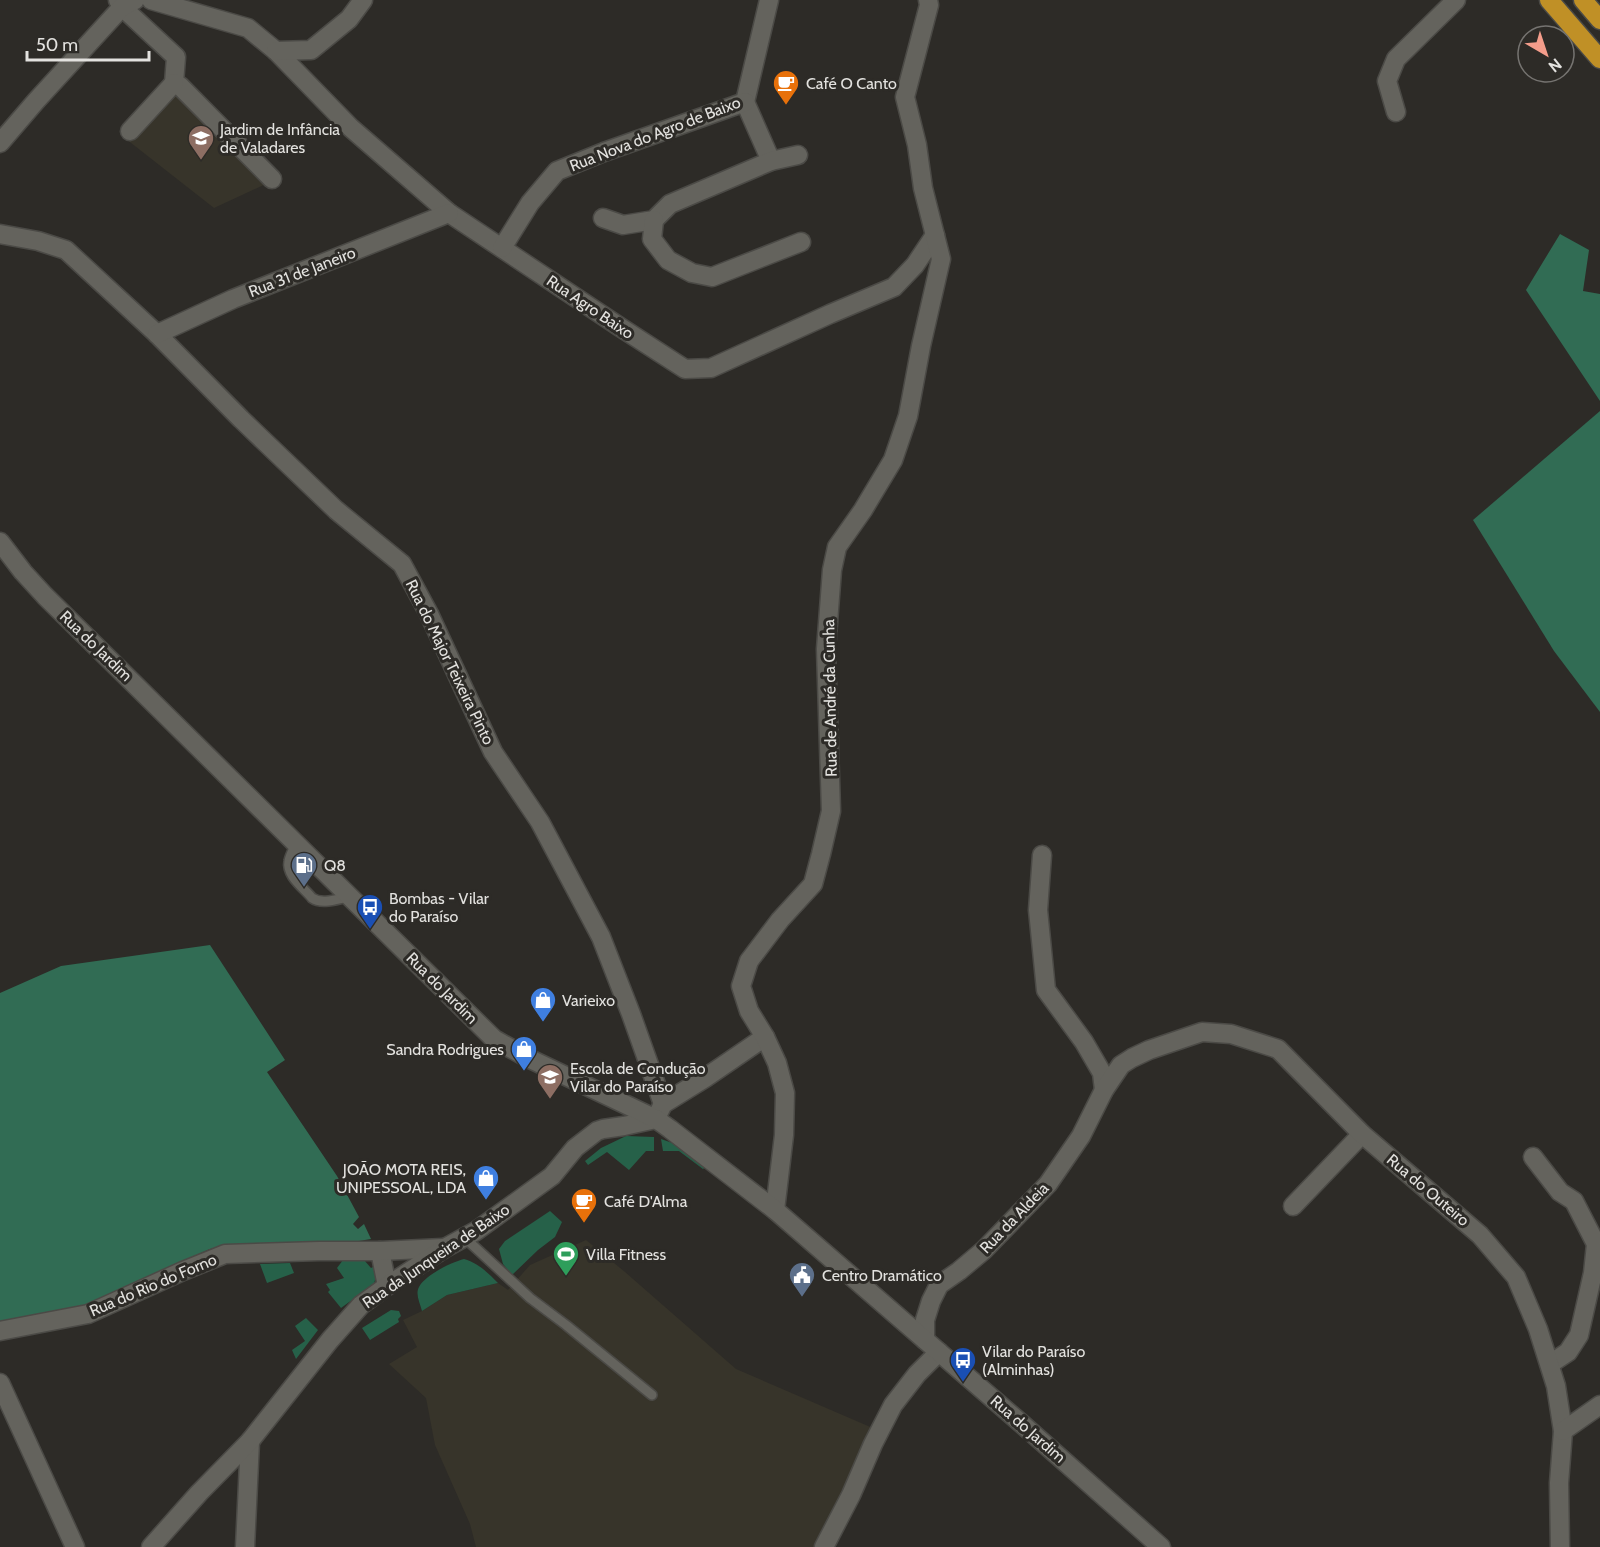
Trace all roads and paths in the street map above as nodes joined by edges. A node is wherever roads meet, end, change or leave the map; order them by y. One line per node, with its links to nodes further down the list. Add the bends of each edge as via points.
1 (151, 0): 10 (street, Rua Agro Baixo, via 248,28)
2 (363, 0): 10 (street, via 349,20 311,50)
3 (769, 0): 13 (street, Rua Nova do Agro de Baixo)
4 (928, 0): 24 (street, Rua de André da Cunha, via 905,97)
5 (1456, 0): 14 (street, via 1396,59 1387,81)
6 (1549, 0): 11 (highway)
7 (1583, 0): 9 (highway)
8 (124, 4): 12 (street, via 176,57); 16 (street)
9 (1600, 20)
10 (276, 51): 20 (street, Rua Agro Baixo, via 351,128)
11 (1600, 59)
12 (174, 83): 15 (street); 19 (street)
13 (745, 102): 18 (street); 26 (street, Rua Nova do Agro de Baixo, via 557,171 530,203)
14 (1396, 112)
15 (130, 130)
16 (0, 143)
17 (798, 155): 18 (street)
18 (771, 161): 22 (street, via 670,204)
19 (272, 179)
20 (449, 213): 26 (street, Rua Agro Baixo); 27 (street, Rua 31 de Janeiro, via 233,299)
21 (603, 218): 22 (street, via 623,225)
22 (654, 220): 25 (street, via 652,239 668,260 692,273 712,277)
23 (0, 234): 27 (street, Rua do Major Teixeira Pinto, via 66,250)
24 (935, 235): 26 (street, Rua Agro Baixo, via 894,287 711,368 685,369); 32 (street, Rua de André da Cunha, via 941,259 908,416 893,460 837,547 832,570 826,649 831,811 821,854 813,884 749,961 741,986 749,1011)
25 (801, 242)
26 (502, 248)
27 (157, 334): 34 (street, Rua do Major Teixeira Pinto, via 336,510 402,564 493,752 540,822 601,937 631,1014)
28 (0, 543): 29 (street, Rua do Jardim, via 45,596)
29 (296, 843): 31 (street, Rua do Jardim); 31 (lane, via 289,862 291,875 312,898 321,901)
30 (1042, 855): 33 (street, via 1038,910 1046,990 1102,1073)
31 (349, 896): 34 (street, Rua do Jardim, via 494,1039 528,1058)
32 (765, 1037): 34 (street, Rua da Junqueira de Baixo); 38 (street, Rua de André da Cunha, via 785,1093)
33 (1104, 1090): 35 (street, Rua do Outeiro, via 1121,1065 1149,1050 1202,1032 1231,1034 1278,1049); 44 (street, Rua da Aldeia, via 1081,1136 1048,1184 984,1250 939,1285 925,1320)
34 (659, 1111): 38 (street, Rua do Jardim); 39 (street, Rua da Junqueira de Baixo, via 624,1126 597,1131 575,1148 552,1176)
35 (1362, 1134): 37 (street); 46 (street, Rua do Outeiro, via 1480,1235 1516,1277)
36 (1533, 1157): 46 (street, via 1560,1192 1574,1201 1596,1244 1579,1335 1568,1352)
37 (1293, 1206)
38 (775, 1210): 44 (street, Rua do Jardim)
39 (465, 1238): 40 (street, Rua da Junqueira de Baixo); 48 (lane, via 530,1298)
40 (445, 1248): 41 (street, Rua do Rio do Forno); 42 (street, Rua da Junqueira de Baixo)
41 (380, 1251): 42 (street); 43 (street, Rua do Rio do Forno, via 225,1254 88,1314)
42 (387, 1286): 51 (street, Rua da Junqueira de Baixo, via 361,1305 330,1340)
43 (0, 1331)
44 (925, 1340): 45 (street, Rua do Jardim)
45 (939, 1352): 55 (street, via 893,1404); 56 (street, Rua do Jardim)
46 (1550, 1364): 50 (street, Rua do Outeiro)
47 (0, 1383): 52 (street)
48 (652, 1395)
49 (1600, 1405): 50 (street)
50 (1563, 1431): 57 (street, Rua do Outeiro)
51 (250, 1441): 53 (street, Rua da Junqueira de Baixo); 54 (street)
52 (75, 1547)
53 (151, 1547)
54 (245, 1547)
55 (824, 1547)
56 (1161, 1547)
57 (1560, 1547)

